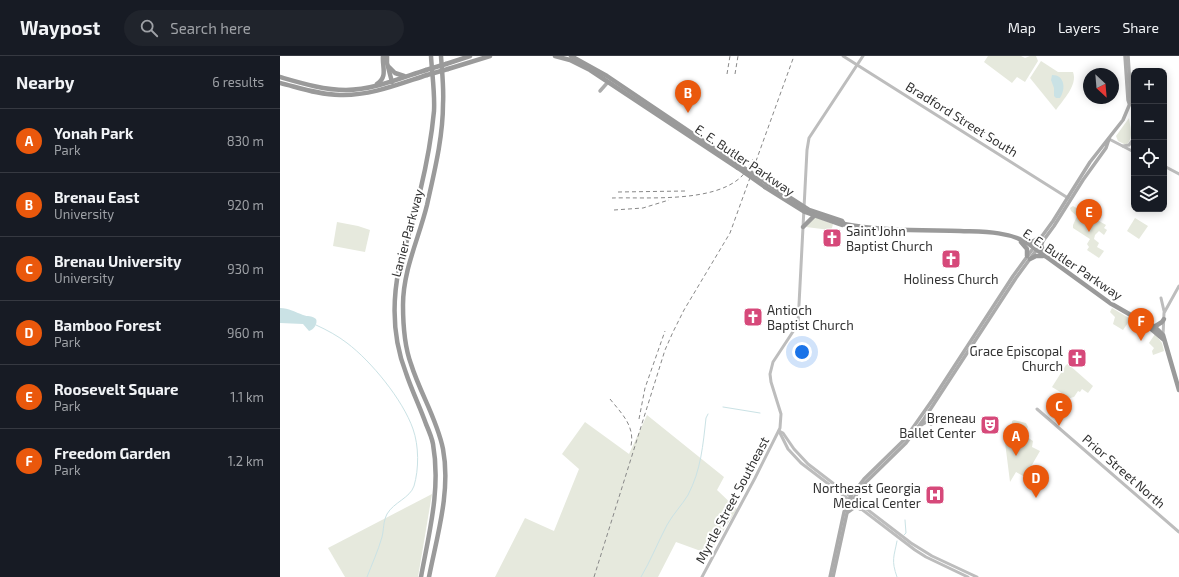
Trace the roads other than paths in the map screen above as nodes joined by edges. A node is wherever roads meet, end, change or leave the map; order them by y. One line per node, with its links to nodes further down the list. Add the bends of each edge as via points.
1 (383, 56): 16 (highway)
2 (387, 56): 16 (highway)
3 (430, 56): 60 (highway, Lanier Parkway, via 434,97 430,141 424,177 399,268 394,307 401,357 433,442 436,459 435,503)
4 (441, 56): 61 (highway, Lanier Parkway, via 441,135 426,206 405,278 403,303 408,358 436,425 445,469 444,500)
5 (470, 56): 17 (highway, bridge)
6 (490, 56): 17 (highway, bridge)
7 (555, 56): 20 (highway, E. E. Butler Parkway, via 581,65)
8 (571, 56): 30 (highway, E. E. Butler Parkway, via 607,76)
9 (843, 56): 14 (main road, Bradford Street South)
10 (863, 56): 14 (main road)
11 (1125, 56): 25 (main road)
12 (1128, 56): 15 (main road)
13 (1132, 56): 15 (main road)
14 (857, 65): 33 (main road, Bradford Street South); 34 (main road, via 809,138)
15 (1129, 65): 25 (main road)
16 (385, 66): 18 (highway, via 398,75); 22 (highway); 23 (highway, via 383,78)
17 (427, 73): 18 (highway); 22 (highway)
18 (408, 76): 22 (highway)
19 (280, 77): 23 (highway, via 332,89 353,90)
20 (608, 82): 24 (main road); 30 (highway, E. E. Butler Parkway)
21 (280, 83): 22 (highway, via 342,96 365,93)
22 (391, 84): 23 (highway)
23 (372, 87)
24 (600, 91)
25 (1129, 103): 26 (main road, via 1123,120)
26 (1110, 139): 28 (main road); 33 (main road, via 1090,162)
27 (1131, 142): 28 (main road)
28 (1123, 146): 29 (main road)
29 (1131, 150)
30 (739, 167): 34 (highway, E. E. Butler Parkway, bridge)
31 (1167, 168): 32 (main road)
32 (1179, 174)
33 (1069, 198): 39 (main road)
34 (805, 210): 35 (highway, E. E. Butler Parkway); 36 (highway, E. E. Butler Parkway, via 842,221); 37 (main road)
35 (814, 216): 36 (highway, E. E. Butler Parkway); 37 (highway)
36 (844, 224): 38 (highway, E. E. Butler Parkway, via 872,228 979,232)
37 (803, 227): 53 (main road, via 798,324 770,372 782,417)
38 (1019, 239): 40 (highway, E. E. Butler Parkway); 43 (highway, via 1027,249)
39 (1041, 239): 40 (highway); 41 (main road); 42 (highway)
40 (1026, 242): 41 (highway, E. E. Butler Parkway)
41 (1034, 249): 42 (highway, E. E. Butler Parkway); 43 (main road)
42 (1045, 256): 43 (highway); 48 (highway, E. E. Butler Parkway, via 1110,303)
43 (1028, 258): 54 (main road); 55 (main road, via 905,439 864,479)
44 (1179, 286): 46 (main road)
45 (1161, 298): 46 (main road)
46 (1164, 312): 47 (main road)
47 (1164, 318): 48 (highway); 49 (main road)
48 (1154, 328): 49 (highway, E. E. Butler Parkway)
49 (1163, 338): 50 (highway)
50 (1179, 390)
51 (1036, 409): 58 (main road, Prior Street North)
52 (931, 424): 54 (main road, via 924,423)
53 (779, 431): 55 (main road, via 784,433 803,460); 62 (main road, Myrtle Street Southeast)
54 (911, 437): 55 (main road)
55 (851, 499): 56 (main road); 57 (main road); 59 (main road, via 918,548); 63 (main road, via 844,512)
56 (860, 509): 57 (main road, via 855,507); 59 (main road, via 926,557)
57 (847, 513): 64 (main road)
58 (1179, 532)
59 (960, 571): 65 (main road); 66 (main road)
60 (421, 577)
61 (429, 577)
62 (702, 577)
63 (830, 577)
64 (833, 577)
65 (968, 577)
66 (977, 577)

